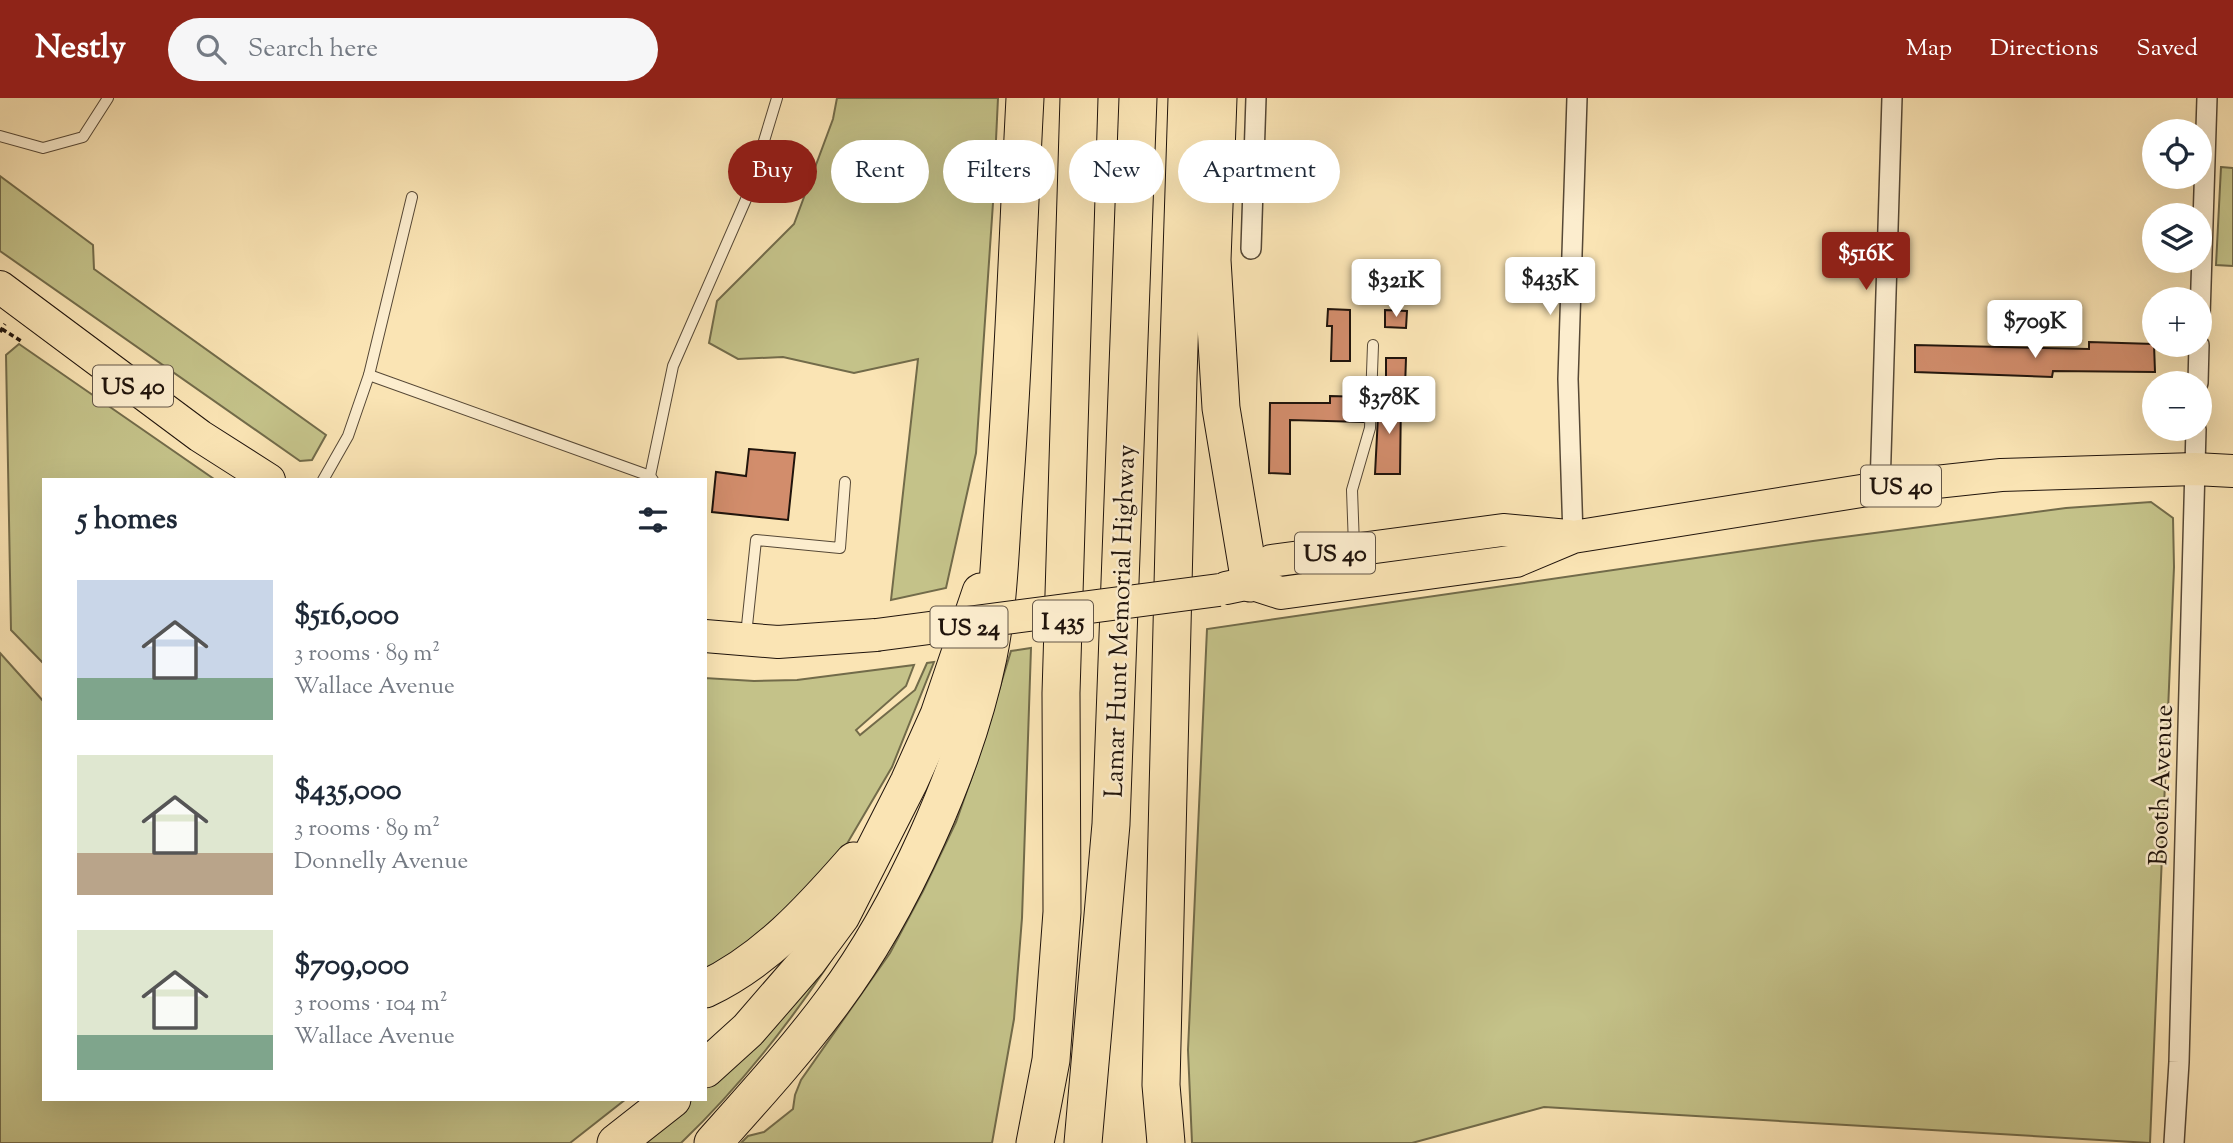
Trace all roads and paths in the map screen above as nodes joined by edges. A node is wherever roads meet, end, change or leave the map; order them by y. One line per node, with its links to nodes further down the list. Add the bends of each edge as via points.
1 (108, 98): 12 (lane, via 83,137 43,148)
2 (777, 98): 27 (lane, via 747,197 673,366)
3 (1025, 98): 21 (highway, US 24)
4 (1079, 98): 41 (highway, Lamar Hunt Memorial Highway / I 435, via 1061,693 1062,912 1051,1060)
5 (1138, 98): 42 (highway, Lamar Hunt Memorial Highway / I 435, via 1111,824)
6 (1188, 98): 43 (highway, via 1161,1085)
7 (1218, 98): 32 (highway, via 1212,260)
8 (1256, 98): 14 (street)
9 (1577, 98): 30 (street, via 1568,379)
10 (1892, 98): 29 (street)
11 (2207, 98): 16 (street)
12 (0, 136)
13 (412, 197): 20 (lane)
14 (1251, 249)
15 (0, 287): 25 (main road, US 40, via 200,436)
16 (2201, 287)
17 (2, 329): 18 (path)
18 (21, 341)
19 (1373, 345): 31 (lane, via 1370,428 1352,491)
20 (369, 375): 26 (lane, via 348,436); 27 (lane)
21 (1010, 422): 35 (highway, US 24, via 981,591 939,715); 40 (highway, via 988,656 945,793 885,919 834,1000)
22 (2196, 441): 23 (street, Booth Avenue)
23 (2195, 469): 24 (main road, US 40); 29 (main road, US 40, via 2001,475); 44 (street, Booth Avenue)
24 (2233, 471)
25 (266, 478)
26 (324, 478)
27 (652, 478)
28 (845, 482): 34 (lane, via 840,548 756,540)
29 (1880, 488): 30 (main road, US 40)
30 (1573, 537): 31 (main road, US 40, via 1503,530); 32 (main road, US 40, via 1516,561 1281,593)
31 (1354, 550): 32 (main road, US 40, via 1271,561)
32 (1234, 586): 34 (main road, US 40, bridge, via 876,635 778,642)
33 (707, 636): 34 (main road, US 40)
34 (745, 639)
35 (889, 820): 36 (highway, via 808,914 734,976); 37 (highway, US 24, via 841,916 748,1030)
36 (707, 988)
37 (707, 1067)
38 (669, 1101): 39 (highway)
39 (616, 1143)
40 (713, 1143)
41 (1035, 1143)
42 (1083, 1143)
43 (1166, 1143)
44 (2174, 1143)

